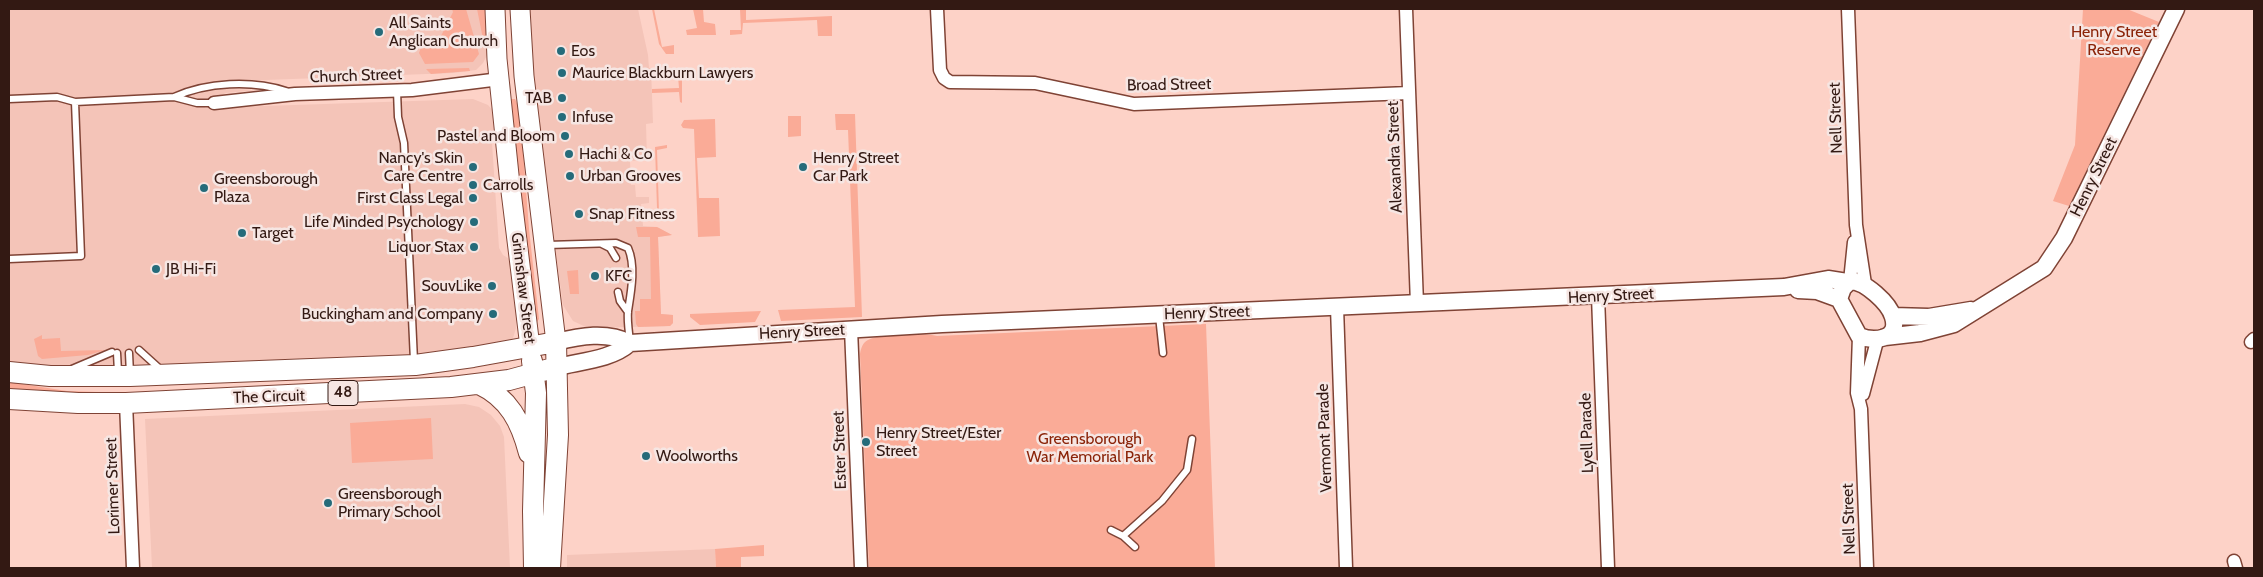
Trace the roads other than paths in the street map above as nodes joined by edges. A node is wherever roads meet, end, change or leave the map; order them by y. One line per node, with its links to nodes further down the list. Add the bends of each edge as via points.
1 (495, 9): 8 (main road, Grimshaw Street)
2 (520, 9): 7 (main road, Grimshaw Street)
3 (938, 9): 10 (street, Broad Street, via 940,70 950,82 1044,84 1134,104)
4 (1406, 9): 10 (street, Alexandra Street)
5 (1848, 9): 20 (street, Nell Street, via 1856,225)
6 (2176, 9): 27 (street, Henry Street, via 2056,252 2035,275)
7 (524, 76): 8 (main road); 17 (main road, Grimshaw Street)
8 (500, 79): 9 (street, Church Street); 36 (main road, Grimshaw Street)
9 (397, 91): 11 (street, Church Street); 40 (lane, via 404,142)
10 (1409, 93): 25 (street, Alexandra Street)
11 (295, 94): 12 (lane, via 267,86 224,86); 15 (street, Church Street)
12 (174, 97): 14 (lane); 15 (lane)
13 (9, 99): 14 (lane, via 57,97)
14 (75, 102): 19 (lane, via 81,256)
15 (214, 103)
16 (599, 243): 17 (lane); 18 (lane, via 610,248); 28 (lane, via 620,243 629,251 632,292)
17 (546, 245): 34 (main road, Grimshaw Street)
18 (616, 258)
19 (9, 259)
20 (1854, 282): 21 (street, Henry Street, via 1828,279); 24 (street); 30 (street, via 1889,308)
21 (1784, 287): 23 (street, Henry Street); 24 (street, Henry Street, via 1817,291)
22 (618, 292): 28 (lane, via 620,302)
23 (1598, 296): 25 (street, Henry Street); 61 (street, Lyell Parade)
24 (1839, 299): 32 (street)
25 (1418, 304): 26 (street, Henry Street)
26 (1337, 307): 29 (street, Henry Street); 60 (street, Vermont Parade)
27 (1973, 310): 30 (street, Henry Street, via 1929,317); 33 (street, Henry Street, via 1954,324 1938,330)
28 (628, 312): 35 (lane)
29 (1159, 314): 31 (street, Henry Street); 39 (lane)
30 (1893, 316): 33 (street, via 1892,330)
31 (851, 329): 35 (street, Henry Street); 59 (street, Ester Street)
32 (1859, 336): 33 (street, Henry Street); 50 (street, Nell Street, via 1857,393)
33 (1881, 339): 50 (street, Nell Street, via 1866,379)
34 (556, 342): 35 (street, Henry Street, via 606,336); 36 (main road, The Circuit / 48); 41 (main road, Grimshaw Street)
35 (630, 343): 41 (street, Henry Street, via 609,356)
36 (530, 347): 40 (main road, The Circuit / 48); 43 (main road, Grimshaw Street)
37 (139, 350): 44 (lane)
38 (129, 353): 46 (lane)
39 (1163, 353)
40 (414, 364): 44 (main road, The Circuit / 48)
41 (557, 367): 43 (main road, The Circuit); 58 (main road, Grimshaw Street, via 558,436)
42 (9, 372): 45 (main road, The Circuit / 48)
43 (534, 373): 47 (main road, The Circuit / 48); 52 (main road, Grimshaw Street)
44 (168, 375): 46 (main road, The Circuit / 48)
45 (50, 376): 46 (main road, The Circuit / 48); 46 (lane, via 114,353)
46 (124, 376): 49 (main road)
47 (479, 384): 49 (main road, The Circuit / 48); 52 (main road, via 499,396 516,416)
48 (9, 399): 49 (main road, The Circuit / 48)
49 (126, 403): 56 (street, Lorimer Street)
50 (1861, 409): 62 (street, Nell Street)
51 (1192, 439): 54 (lane, via 1187,470 1162,502)
52 (534, 474): 57 (main road, Grimshaw Street)
53 (1110, 530): 54 (lane)
54 (1123, 536): 55 (lane)
55 (1135, 547)
56 (133, 568)
57 (534, 568)
58 (550, 568)
59 (861, 568)
60 (1346, 568)
61 (1608, 568)
62 (1867, 568)

